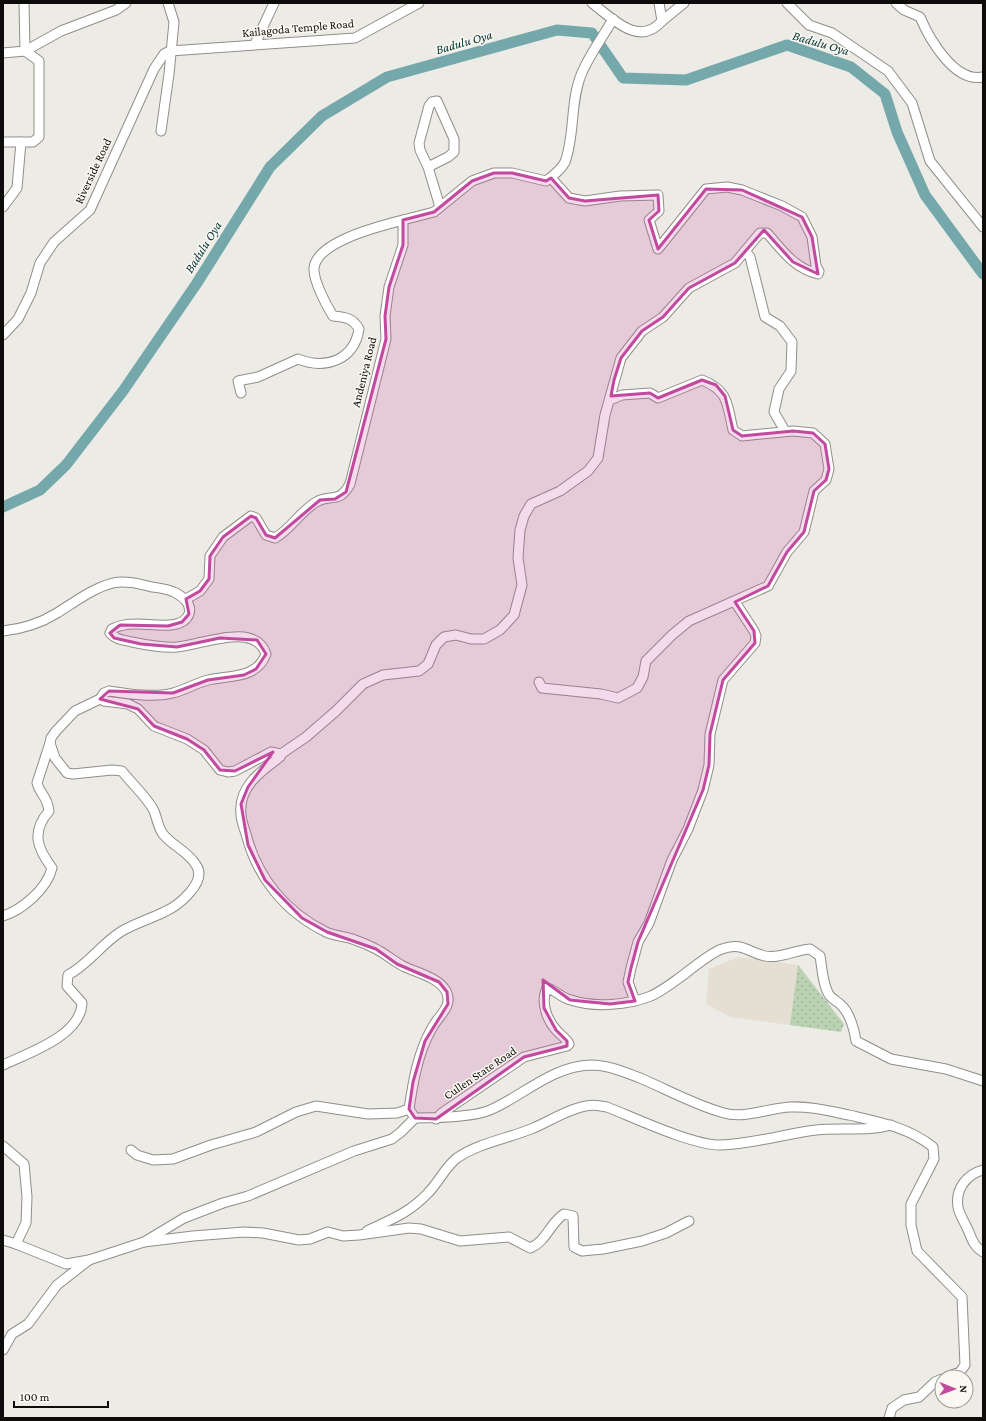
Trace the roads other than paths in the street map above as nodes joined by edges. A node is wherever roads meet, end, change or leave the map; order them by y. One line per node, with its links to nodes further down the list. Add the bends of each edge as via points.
1 (24, 3): 14 (street)
2 (126, 3): 14 (street, via 116,10 61,31)
3 (168, 3): 15 (street, via 174,22)
4 (274, 3): 13 (street)
5 (419, 3): 13 (street, Kailagoda Temple Road, via 355,38)
6 (592, 3): 11 (street)
7 (659, 3): 12 (street)
8 (684, 3): 12 (street)
9 (787, 3): 26 (street, via 809,25 832,33 888,70 912,102 930,161)
10 (896, 3): 17 (street, via 904,10 920,17 928,36 952,65 966,76)
11 (612, 19): 12 (street, via 636,32 647,32 656,28); 22 (street, via 581,74 574,96 572,127 564,162)
12 (662, 21)
13 (255, 44): 15 (street, Kailagoda Temple Road)
14 (25, 51): 16 (street); 20 (street, via 39,61 39,137 33,142)
15 (170, 51): 18 (street, via 170,74); 28 (street, Riverside Road, via 164,54 154,69 90,210 54,242 40,263 31,293 18,319)
16 (3, 53)
17 (983, 77)
18 (161, 131)
19 (3, 142): 20 (street)
20 (21, 142): 23 (street, via 17,188)
21 (428, 167): 21 (street, via 454,152 454,139 437,101 429,106 419,143); 24 (street)
22 (550, 178): 24 (street, via 546,181 512,173 494,173 472,181); 27 (street, via 569,198 584,201 658,195 659,211 649,220 658,249 706,189 727,187 742,190 802,217 812,237 819,271 818,274 805,271 793,262 767,233 760,233)
23 (3, 207)
24 (440, 207): 25 (street, via 434,212)
25 (403, 220): 29 (street, via 352,235 317,259 314,269 322,298 333,316 354,320 359,329 358,340 349,354 328,364 309,363 298,359 258,377 238,381); 32 (street, Andeniya Road, via 403,245 389,287 385,316 386,338 346,492 335,499 320,500 297,517 283,534 275,538 266,535 256,518 251,516 223,537 210,556 209,579 200,591)
26 (983, 227)
27 (745, 251): 30 (street, via 735,263 689,288 663,317 642,331 621,358); 31 (street, via 750,257 765,317 780,326 792,342 792,371 779,389 774,412)
28 (3, 335)
29 (241, 393)
30 (610, 400): 31 (street, via 622,395 650,393 658,398 702,380 716,386 725,396 733,430 742,436); 38 (street, via 598,458 588,471 560,491 531,504 524,516 518,558 522,585 514,615 500,630 484,639 456,635 444,637 436,645 428,664 419,671 382,675 363,684 306,737)
31 (785, 431): 33 (street, via 813,433 824,444 829,469 826,480 814,490 804,532 787,552 768,586)
32 (186, 599): 34 (street, via 174,592 148,586 113,583 81,597 56,614 18,630); 36 (street, via 189,614 182,622 168,626 120,625 110,633 114,638 141,644 177,647 220,638 249,638 257,640 264,647 264,661 244,675 208,680 173,693 154,695 109,691)
33 (735, 602): 35 (street, via 689,621 646,661 637,688 618,698 542,688); 40 (street, via 754,631 756,644 723,680 710,734 709,765 703,790 638,942 628,982)
34 (3, 632)
35 (539, 682)
36 (100, 699): 37 (street, via 75,710 56,731); 38 (street, via 128,704 138,709 154,726 187,739 204,750 220,770 235,771 271,752)
37 (50, 743): 39 (street, via 37,783 38,789 47,799 48,811 42,818 37,835 41,853 52,868 50,876 35,895 22,906); 41 (street, via 55,758 67,773 122,771 153,809 163,834 189,855 200,872 195,885 177,904 120,932 68,975 67,986 82,1003 82,1011 57,1040)
38 (280, 754): 43 (street, via 280,757 256,774 241,804 248,845 264,880 302,918 327,932 376,949 397,964 439,982 447,992 448,1004 444,1013 432,1026 425,1041)
39 (3, 916)
40 (635, 1001): 42 (street, Cullen State Road, via 664,988 721,949 741,946 765,956 777,956 810,949 820,956 827,990 830,997 843,1006 856,1041 891,1059 946,1069); 45 (street, Cullen State Road, via 586,1003 570,1000 547,988 544,994 544,1008 556,1030 569,1044 524,1057)
41 (3, 1065)
42 (983, 1081)
43 (409, 1109): 44 (street); 48 (street, via 397,1113 368,1114 316,1106 296,1112 256,1132 173,1159 153,1160 137,1155)
44 (415, 1118): 45 (street); 53 (street, via 392,1139 354,1151 248,1196 184,1218)
45 (436, 1119): 46 (street, via 488,1111 515,1098 545,1078 590,1065 606,1066 626,1073 725,1114 789,1107 814,1108)
46 (892, 1124): 51 (street, via 880,1128 815,1130 761,1141 718,1145 693,1140 608,1107 586,1106 482,1145 456,1158 442,1173 430,1192 410,1210); 58 (street, via 923,1139 933,1147 934,1159 911,1204 911,1225 917,1251 962,1297 965,1365)
47 (3, 1146): 54 (street, via 24,1164 26,1223)
48 (131, 1150)
49 (983, 1170): 55 (street, via 972,1172 962,1184 958,1197 958,1207 975,1245)
50 (690, 1221): 51 (street, via 642,1241 582,1251 574,1247 573,1216 564,1214 558,1218 538,1245 530,1248 509,1237 460,1241 421,1228)
51 (359, 1235): 53 (street, via 343,1236 328,1232 299,1240 244,1232)
52 (3, 1240): 54 (street)
53 (144, 1242): 56 (street)
54 (16, 1244): 56 (street, via 66,1264)
55 (983, 1252)
56 (89, 1260): 57 (street, via 57,1285 28,1324 12,1334)
57 (3, 1350)
58 (962, 1369)
59 (934, 1383): 60 (street, via 919,1397 904,1400 892,1408)
60 (889, 1418)

